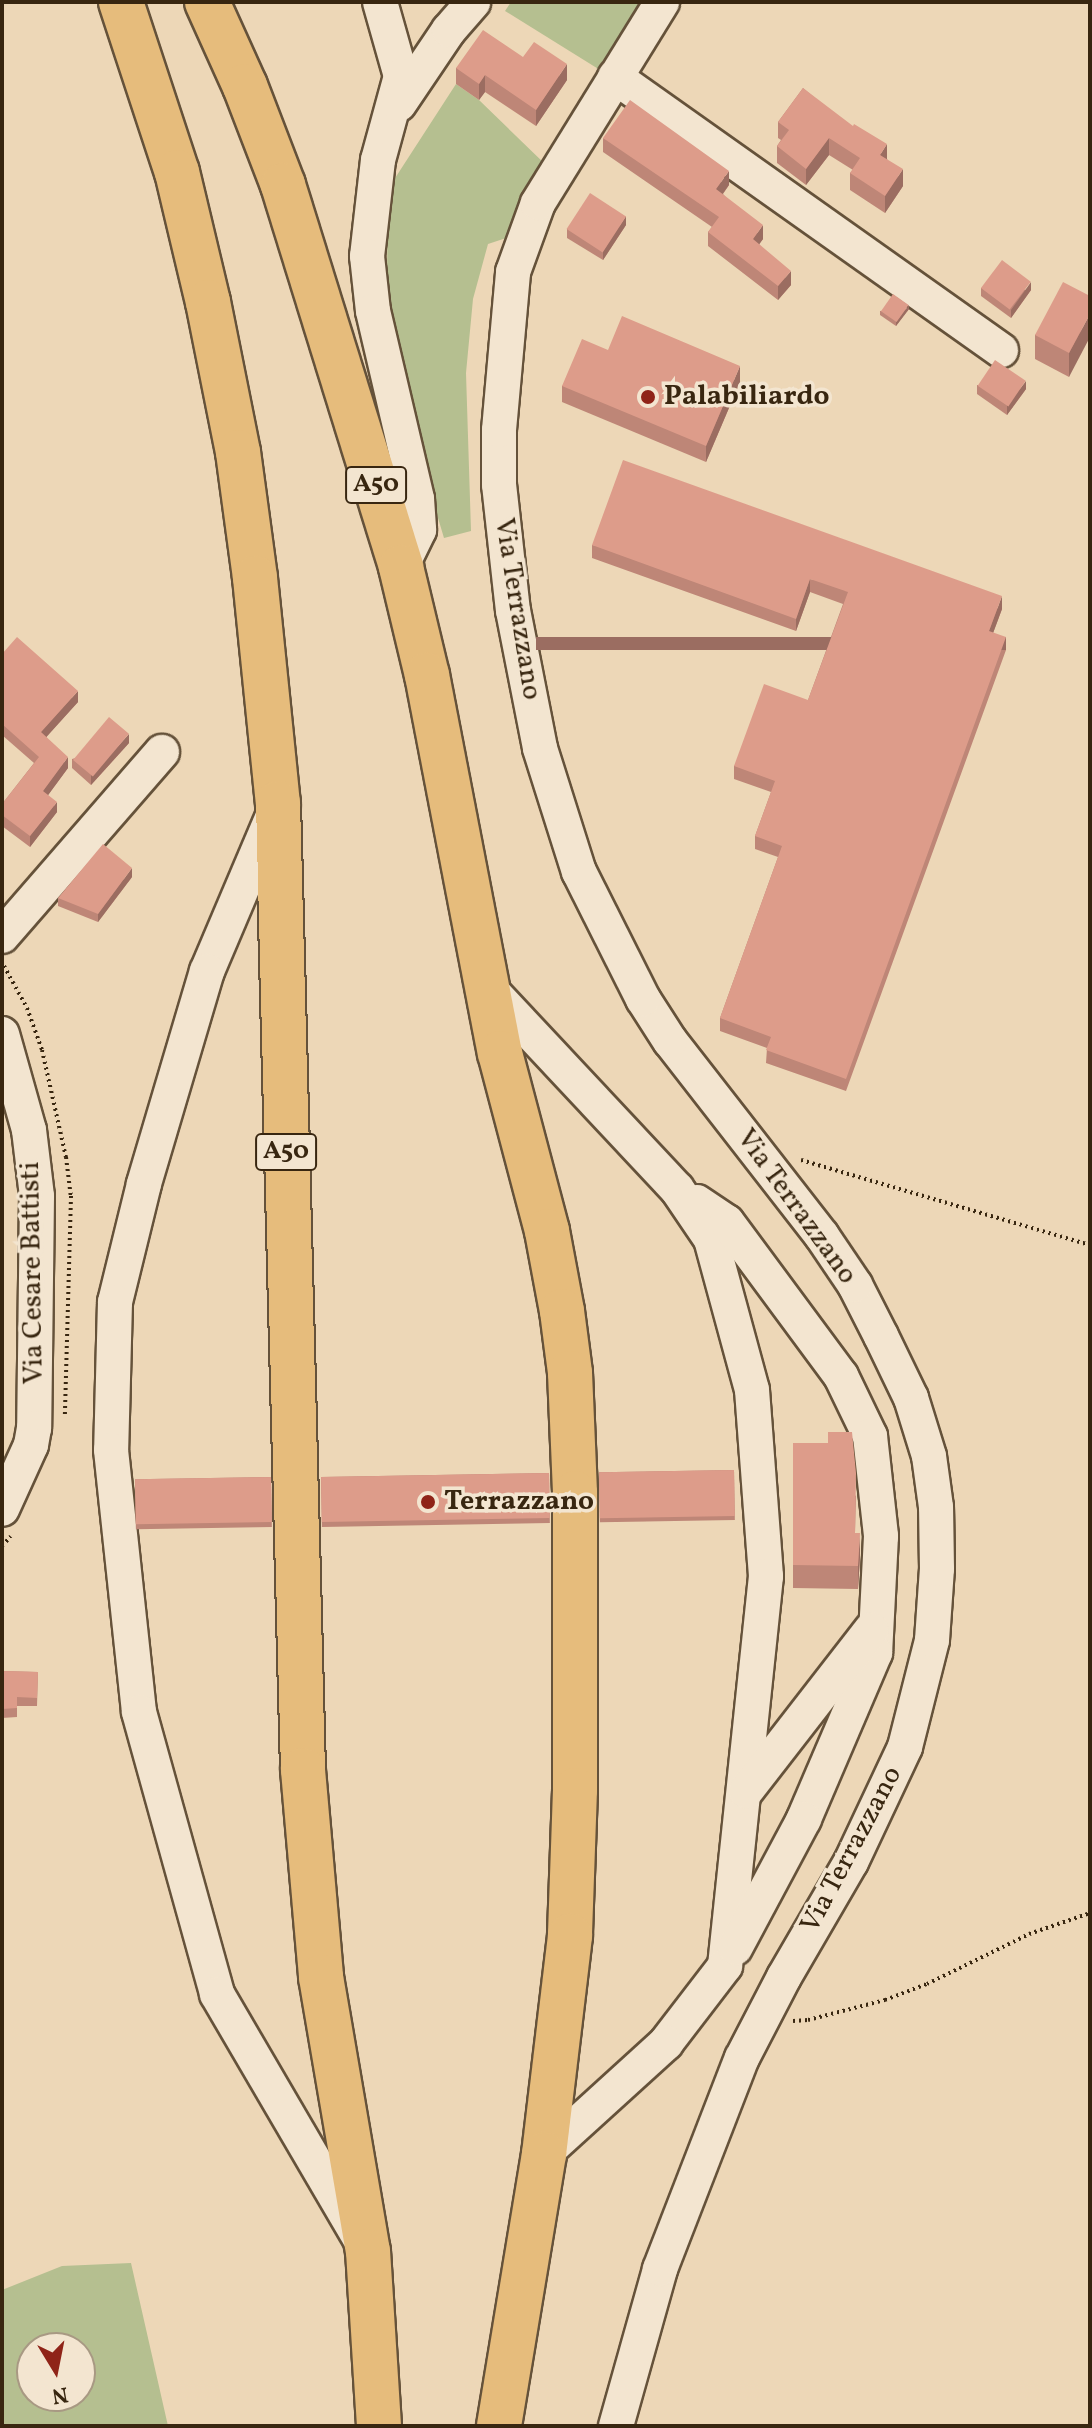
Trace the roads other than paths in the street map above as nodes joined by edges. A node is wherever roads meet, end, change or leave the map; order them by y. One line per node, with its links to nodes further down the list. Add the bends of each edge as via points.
1 (121, 2): 11 (highway, A50, via 177,172 238,452)
2 (207, 2): 9 (highway, A50, via 283,185)
3 (380, 2): 7 (street, via 401,76)
4 (473, 2): 7 (street)
5 (662, 2): 6 (street, Via Terrazzano)
6 (615, 77): 8 (street); 24 (street, Via Terrazzano, via 538,203 513,272 499,485 513,611 540,748 579,872 643,999 855,1285 911,1398 929,1456 937,1569 932,1640 905,1747 879,1807 784,1977 730,2087 660,2269)
7 (392, 115): 9 (street, via 375,175 367,256 373,311 417,499 419,530)
8 (1001, 350)
9 (401, 567): 13 (highway, A50)
10 (162, 752): 12 (street)
11 (278, 803): 21 (highway, A50, via 303,1770 321,1977); 21 (street, via 207,971 144,1184 115,1302 111,1450 139,1712 217,1994)
12 (2, 936)
13 (486, 985): 15 (street); 20 (highway, A50, via 547,1231 570,1373 575,1790 570,1936)
14 (2, 1034): 16 (street, Via Cesare Battisti, via 29,1130 37,1196 34,1428)
15 (677, 1189): 17 (street, via 727,1222 841,1376 870,1436 881,1536); 18 (street, via 711,1239 752,1390 766,1576)
16 (2, 1509)
17 (877, 1622): 18 (street); 19 (street, via 875,1653 804,1819)
18 (746, 1791): 19 (street)
19 (725, 1966): 20 (street, via 666,2043)
20 (544, 2154): 23 (highway)
21 (368, 2251): 22 (highway)
22 (379, 2426)
23 (499, 2426)
24 (616, 2426)

